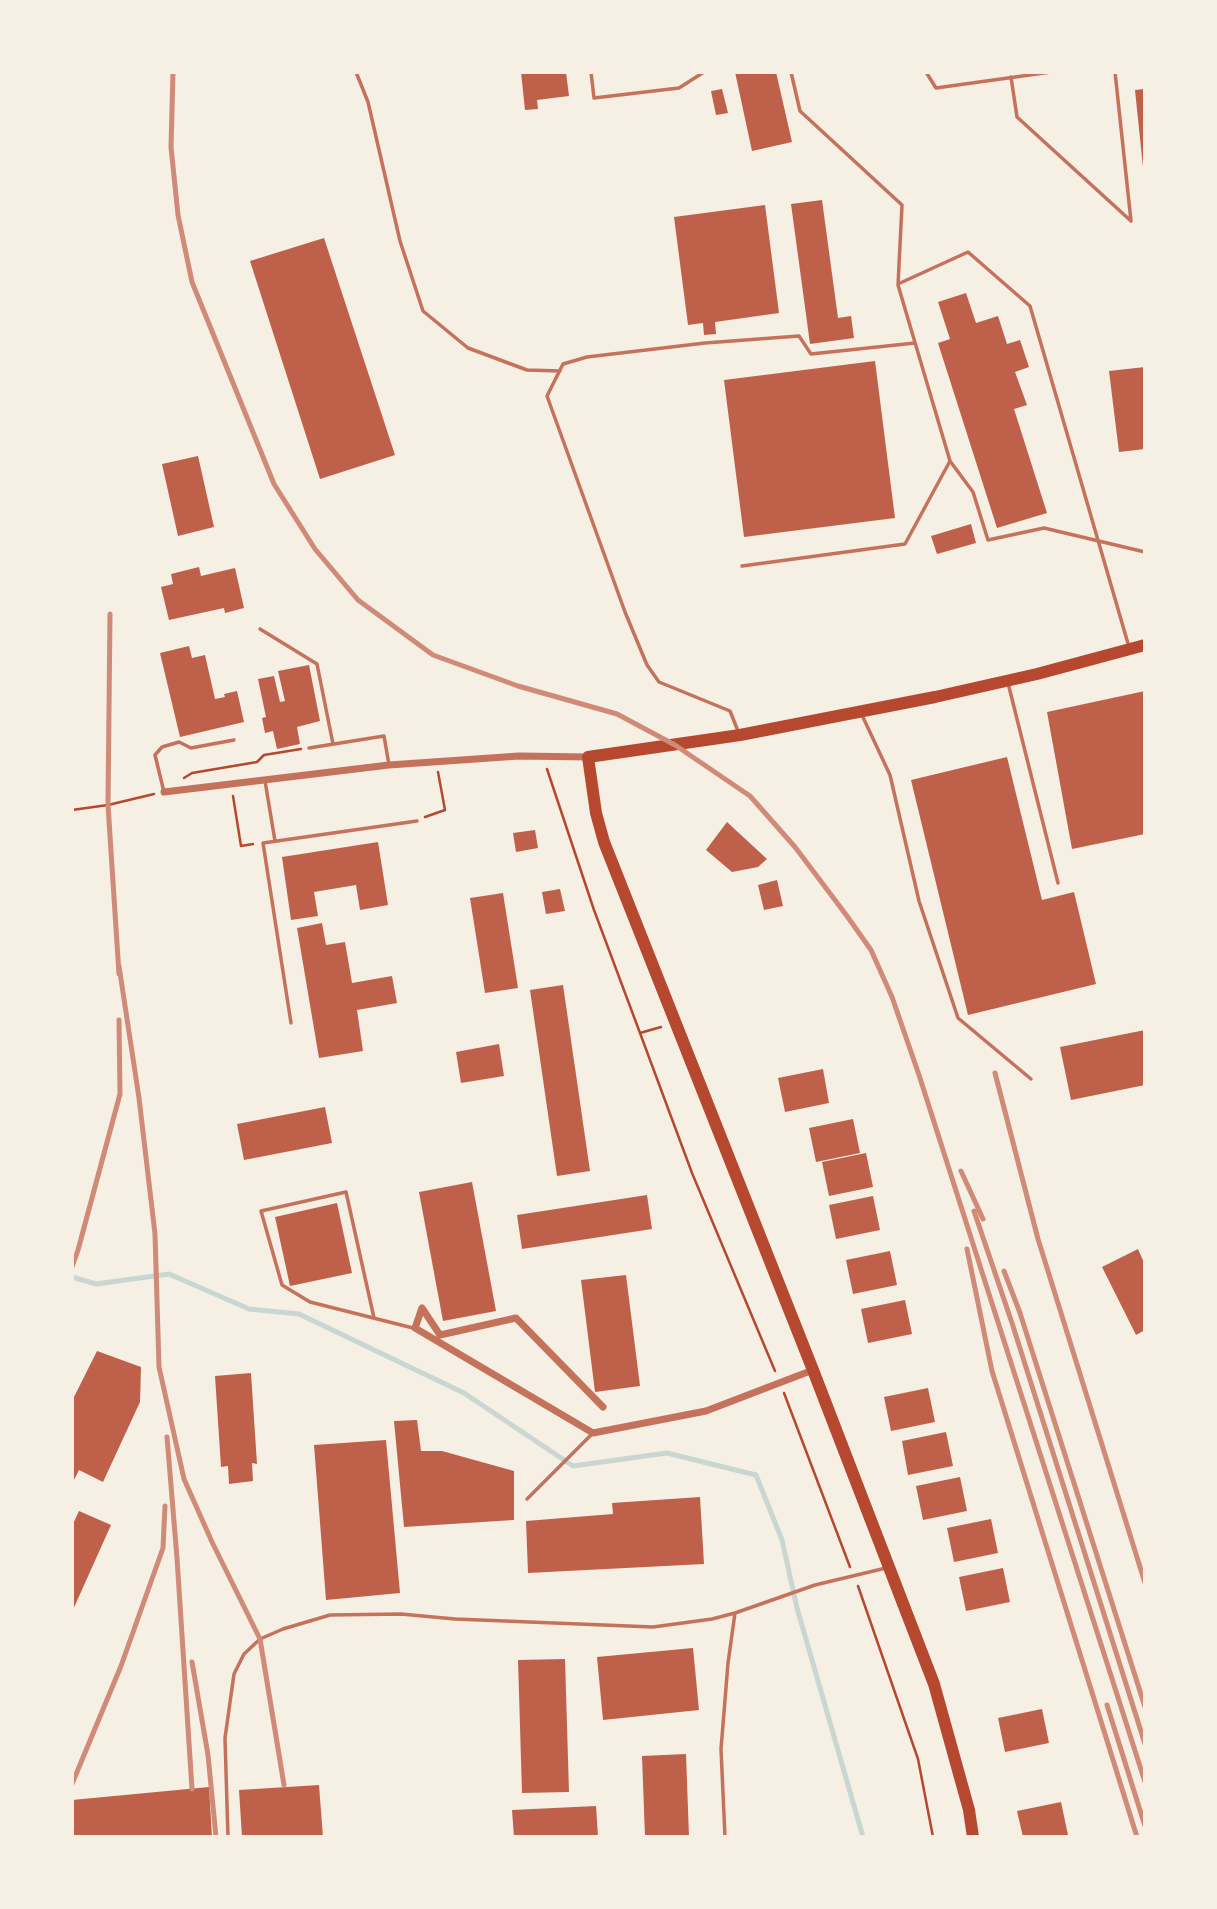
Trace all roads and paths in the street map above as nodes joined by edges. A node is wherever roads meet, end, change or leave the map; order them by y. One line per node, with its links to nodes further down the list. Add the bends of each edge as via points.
1 (356, 72): 11 (lane, via 423,311 468,348 527,370)
2 (591, 72): 3 (lane, via 594,98 680,88)
3 (704, 72)
4 (791, 72): 9 (lane, via 800,111 902,205)
5 (926, 72): 8 (lane, via 936,88)
6 (1051, 72): 8 (lane)
7 (1115, 72): 8 (lane, via 1131,221 1017,117)
8 (1011, 77)
9 (898, 285): 10 (lane); 13 (lane, via 968,252 1030,306)
10 (915, 343): 11 (lane, via 811,354 799,336 705,343 587,357 563,364); 12 (lane)
11 (559, 370): 21 (lane, via 547,396 646,665 659,681 730,711)
12 (950, 461): 13 (lane, via 973,492 988,540 1044,528); 15 (lane, via 905,544)
13 (1099, 541): 14 (lane); 18 (lane)
14 (1145, 552)
15 (741, 566)
16 (260, 629): 23 (lane, via 317,664)
17 (1145, 645): 18 (main road)
18 (1130, 649): 19 (main road)
19 (1007, 681): 20 (main road); 36 (lane)
20 (860, 712): 21 (main road); 40 (lane, via 890,775 919,901 958,1018)
21 (740, 735): 26 (main road)
22 (234, 740): 31 (lane, via 191,748 178,742 162,747 156,755)
23 (333, 744): 24 (lane); 28 (lane, via 384,736)
24 (309, 748): 31 (path, via 192,773)
25 (543, 757): 26 (street); 27 (street); 39 (path)
26 (588, 757): 38 (main road, via 604,842)
27 (437, 762): 28 (street); 33 (path, via 445,810)
28 (389, 765): 29 (street)
29 (265, 779): 30 (street); 34 (lane)
30 (230, 785): 31 (street); 35 (path, via 241,846)
31 (164, 792): 32 (path)
32 (72, 810)
33 (417, 821): 34 (lane)
34 (275, 841): 35 (lane)
35 (263, 843): 37 (lane)
36 (1058, 883)
37 (291, 1023)
38 (674, 1023): 39 (path); 43 (main road)
39 (640, 1033): 44 (path, via 692,1173)
40 (1031, 1079)
41 (374, 1318): 42 (lane, via 346,1192 261,1211 282,1285 310,1302)
42 (415, 1328): 45 (street, via 422,1308 440,1335 516,1318); 46 (street)
43 (813, 1370): 44 (street); 48 (main road)
44 (780, 1383): 46 (street, via 706,1411); 49 (path)
45 (603, 1407)
46 (593, 1433): 47 (lane)
47 (527, 1499)
48 (890, 1567): 49 (lane); 54 (main road, via 934,1684)
49 (853, 1574): 50 (lane); 53 (path, via 918,1759)
50 (735, 1613): 51 (lane, via 653,1627 401,1614 330,1615 260,1639 244,1654 234,1674 225,1738); 52 (lane, via 721,1749)
51 (228, 1837)
52 (725, 1837)
53 (933, 1837)
54 (973, 1837)

